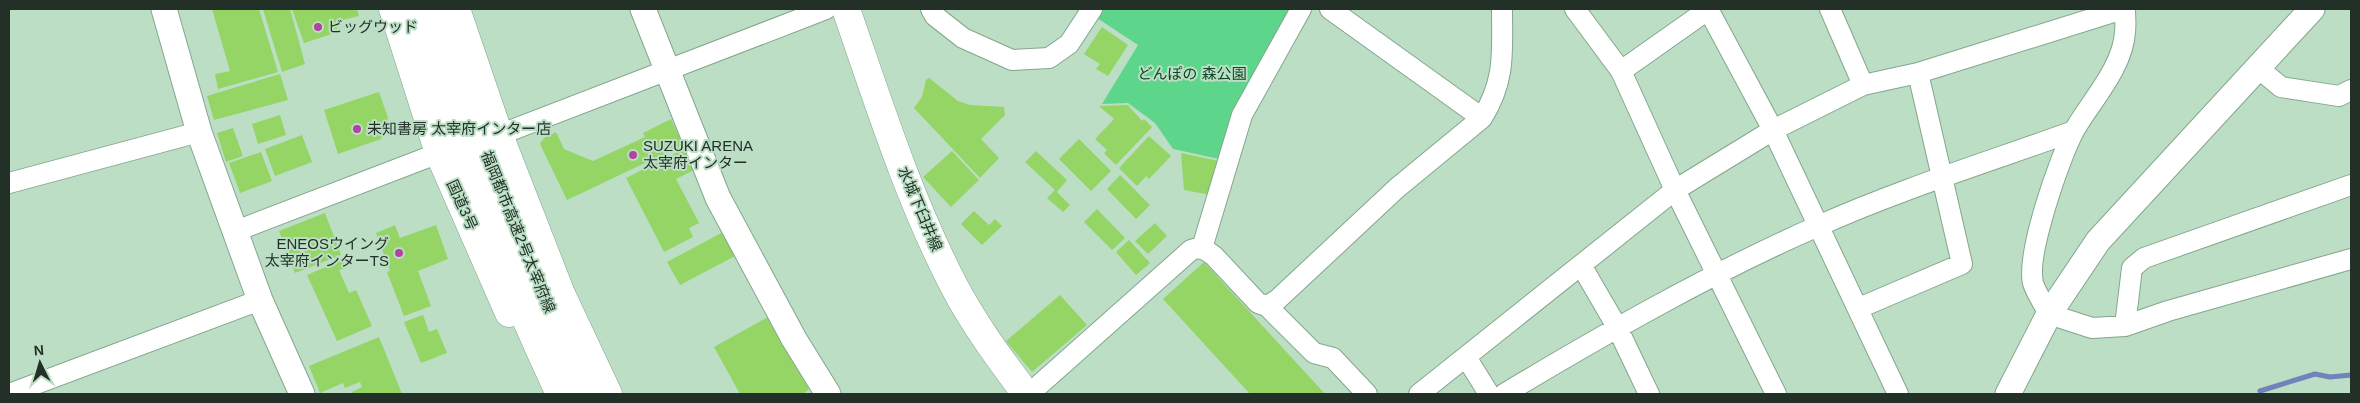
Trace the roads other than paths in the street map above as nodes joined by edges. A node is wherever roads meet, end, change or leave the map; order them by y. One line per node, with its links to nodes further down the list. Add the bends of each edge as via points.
1 (164, 9): 27 (street)
2 (392, 9): 30 (main road, 国道3号)
3 (413, 9): 52 (main road, 福岡都市高速2号太宰府線, via 465,168 528,325)
4 (437, 9): 53 (main road, 福岡都市高速2号太宰府線, via 521,244)
5 (456, 9): 29 (main road)
6 (643, 9): 21 (street)
7 (826, 9): 21 (street)
8 (846, 9): 56 (main road, 水城下臼井線, via 909,185 934,244 988,343)
9 (931, 9): 10 (street, via 935,16 963,38 1012,60 1048,58 1069,44)
10 (1092, 9)
11 (1301, 9): 37 (street, via 1242,115)
12 (1330, 9): 25 (street)
13 (1502, 9): 25 (street, via 1502,72)
14 (1575, 9): 20 (street)
15 (1709, 9): 20 (street); 26 (street)
16 (1830, 9): 23 (street)
17 (2124, 9): 22 (street); 28 (street, via 2125,33 2115,65)
18 (2312, 9): 19 (street)
19 (2258, 68): 24 (street, via 2280,87 2339,96); 44 (street, via 2098,241)
20 (1621, 71): 34 (street)
21 (668, 72): 29 (street); 55 (street, via 718,198 794,339)
22 (1918, 73): 23 (street); 31 (street)
23 (1862, 85): 26 (street)
24 (2351, 90)
25 (1482, 118): 42 (street, via 1397,188)
26 (1773, 130): 34 (street); 35 (street)
27 (199, 132): 32 (street); 36 (street)
28 (2074, 132): 31 (street); 44 (street, via 2053,184 2033,266 2033,282)
29 (499, 135): 54 (main road, via 561,294)
30 (439, 153): 36 (street); 51 (main road, 国道3号)
31 (1942, 178): 35 (street); 43 (street, via 1962,264)
32 (9, 183)
33 (2351, 185): 45 (street, via 2144,258 2132,268)
34 (1675, 190): 39 (street); 40 (street)
35 (1819, 225): 40 (street); 43 (street)
36 (236, 231): 41 (street)
37 (1202, 248): 42 (street, via 1214,256 1258,303); 56 (street, via 1191,250)
38 (2351, 259): 45 (street)
39 (1581, 265): 46 (street); 47 (street)
40 (1717, 274): 46 (street); 62 (street)
41 (260, 300): 49 (street); 50 (street)
42 (1267, 306): 57 (street, via 1314,353 1333,358)
43 (1859, 308): 63 (street)
44 (2049, 314): 45 (street, via 2092,328); 48 (street)
45 (2125, 326)
46 (1617, 327): 60 (street); 61 (street)
47 (1466, 357): 58 (street); 59 (street)
48 (2006, 393)
49 (9, 394)
50 (302, 394)
51 (546, 394)
52 (560, 394)
53 (590, 394)
54 (608, 394)
55 (828, 394)
56 (1028, 394)
57 (1367, 394)
58 (1419, 394)
59 (1489, 394)
60 (1504, 394)
61 (1649, 394)
62 (1776, 394)
63 (1898, 394)

